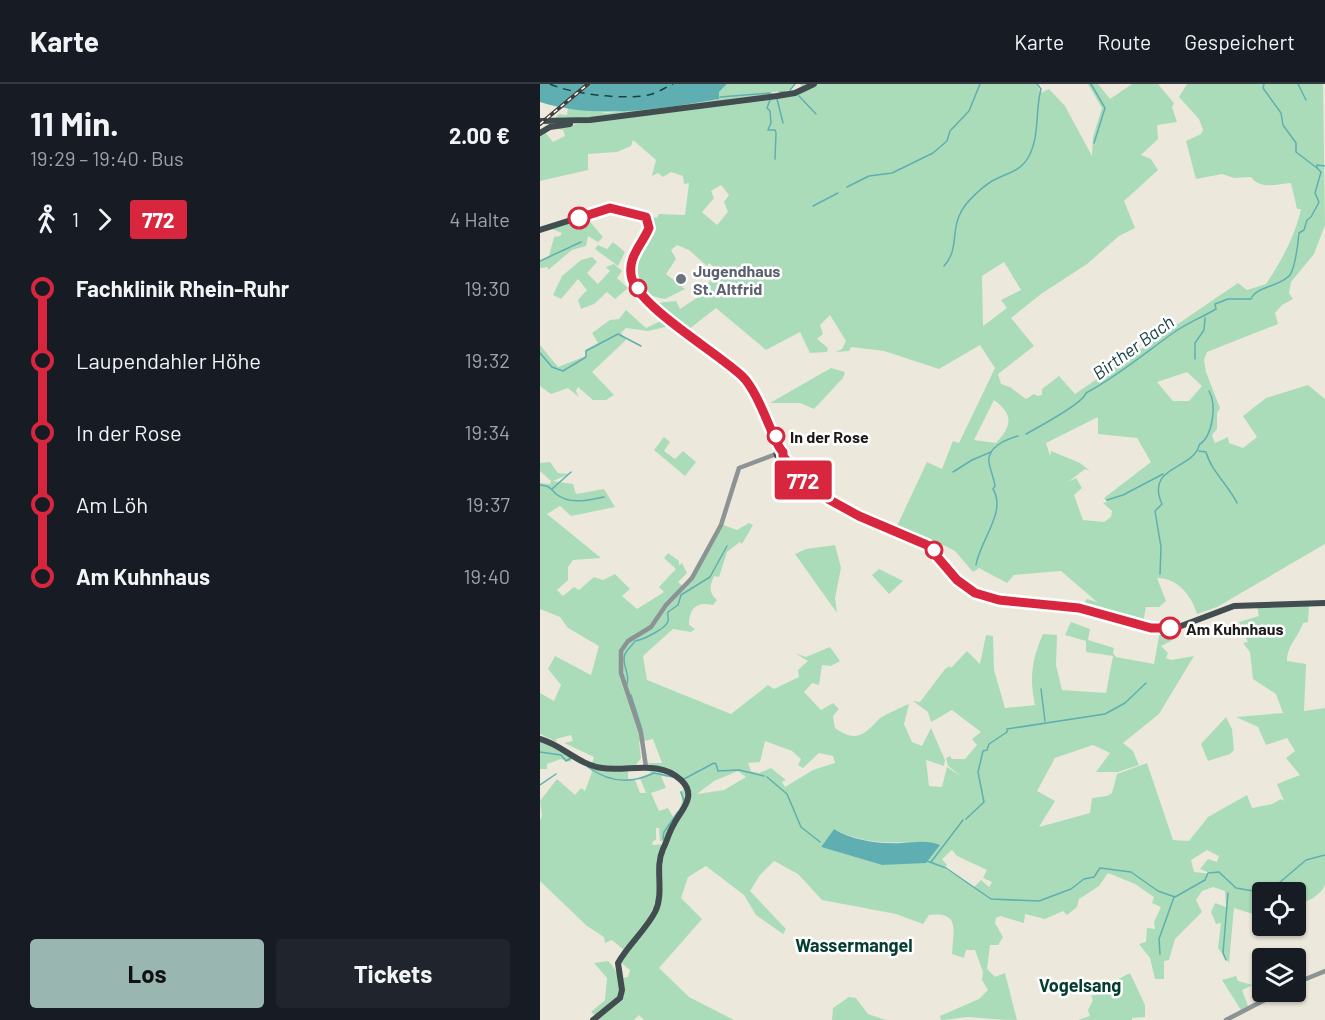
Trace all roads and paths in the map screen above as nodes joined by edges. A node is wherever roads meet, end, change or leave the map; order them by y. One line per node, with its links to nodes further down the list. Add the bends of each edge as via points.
1 (814, 84): 2 (main road, via 787,94)
2 (585, 120): 3 (main road); 4 (main road)
3 (540, 121)
4 (540, 133)
5 (540, 230): 6 (main road, via 606,209 646,217 649,228 634,254 632,277 638,288 750,385)
6 (780, 453): 7 (main road, via 816,491 859,516 927,545 965,587 988,598 1079,608 1159,629 1181,626 1234,606); 9 (street, via 739,468 721,525 692,578 651,627 628,641 621,651 621,673 641,733)
7 (1325, 603)
8 (540, 739): 9 (main road, via 598,767)
9 (646, 767): 13 (main road, via 682,781 688,801 662,852 656,910 618,963 620,998)
10 (1325, 971): 11 (street)
11 (1306, 979)
12 (1261, 1002): 14 (street)
13 (593, 1020)
14 (1226, 1020)

